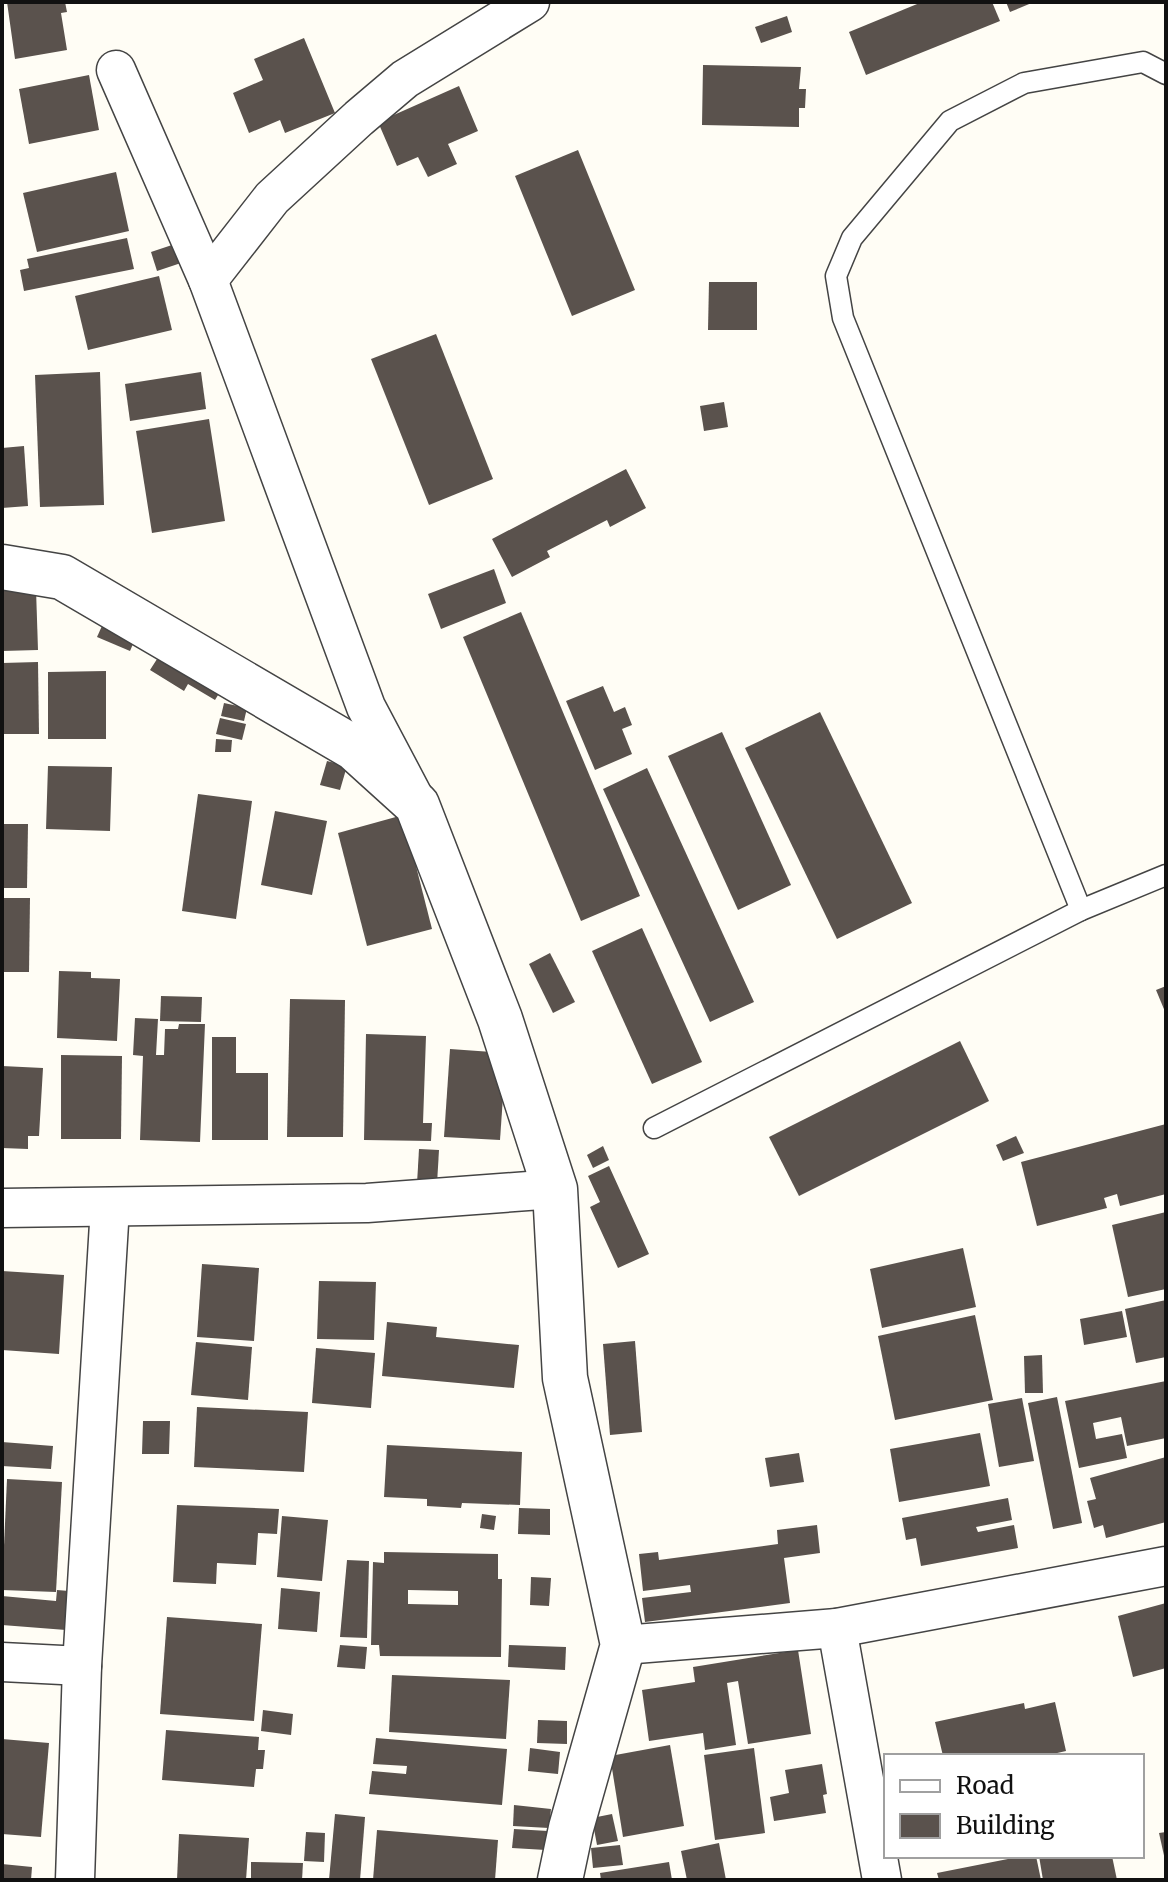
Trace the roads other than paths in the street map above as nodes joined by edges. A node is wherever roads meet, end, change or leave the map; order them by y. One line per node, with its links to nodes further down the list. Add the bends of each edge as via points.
1 (530, 2): 4 (street, via 405,79 359,118 272,198)
2 (116, 70): 4 (street)
3 (1166, 74): 8 (lane, via 1143,62 1024,83 950,121 852,238 836,276 843,318)
4 (208, 280): 6 (street, via 366,707)
5 (2, 567): 6 (street, via 62,577 354,748)
6 (417, 805): 10 (street, via 500,1019)
7 (1166, 875): 8 (lane)
8 (1081, 910): 9 (lane)
9 (654, 1128)
10 (555, 1189): 11 (street, via 367,1203); 15 (street, via 565,1378)
11 (110, 1207): 12 (street); 17 (street)
12 (2, 1208)
13 (1166, 1566): 14 (street)
14 (837, 1628): 15 (street); 20 (street)
15 (623, 1645): 19 (street)
16 (2, 1662): 17 (street)
17 (82, 1666): 18 (street)
18 (75, 1880)
19 (560, 1880)
20 (882, 1880)

